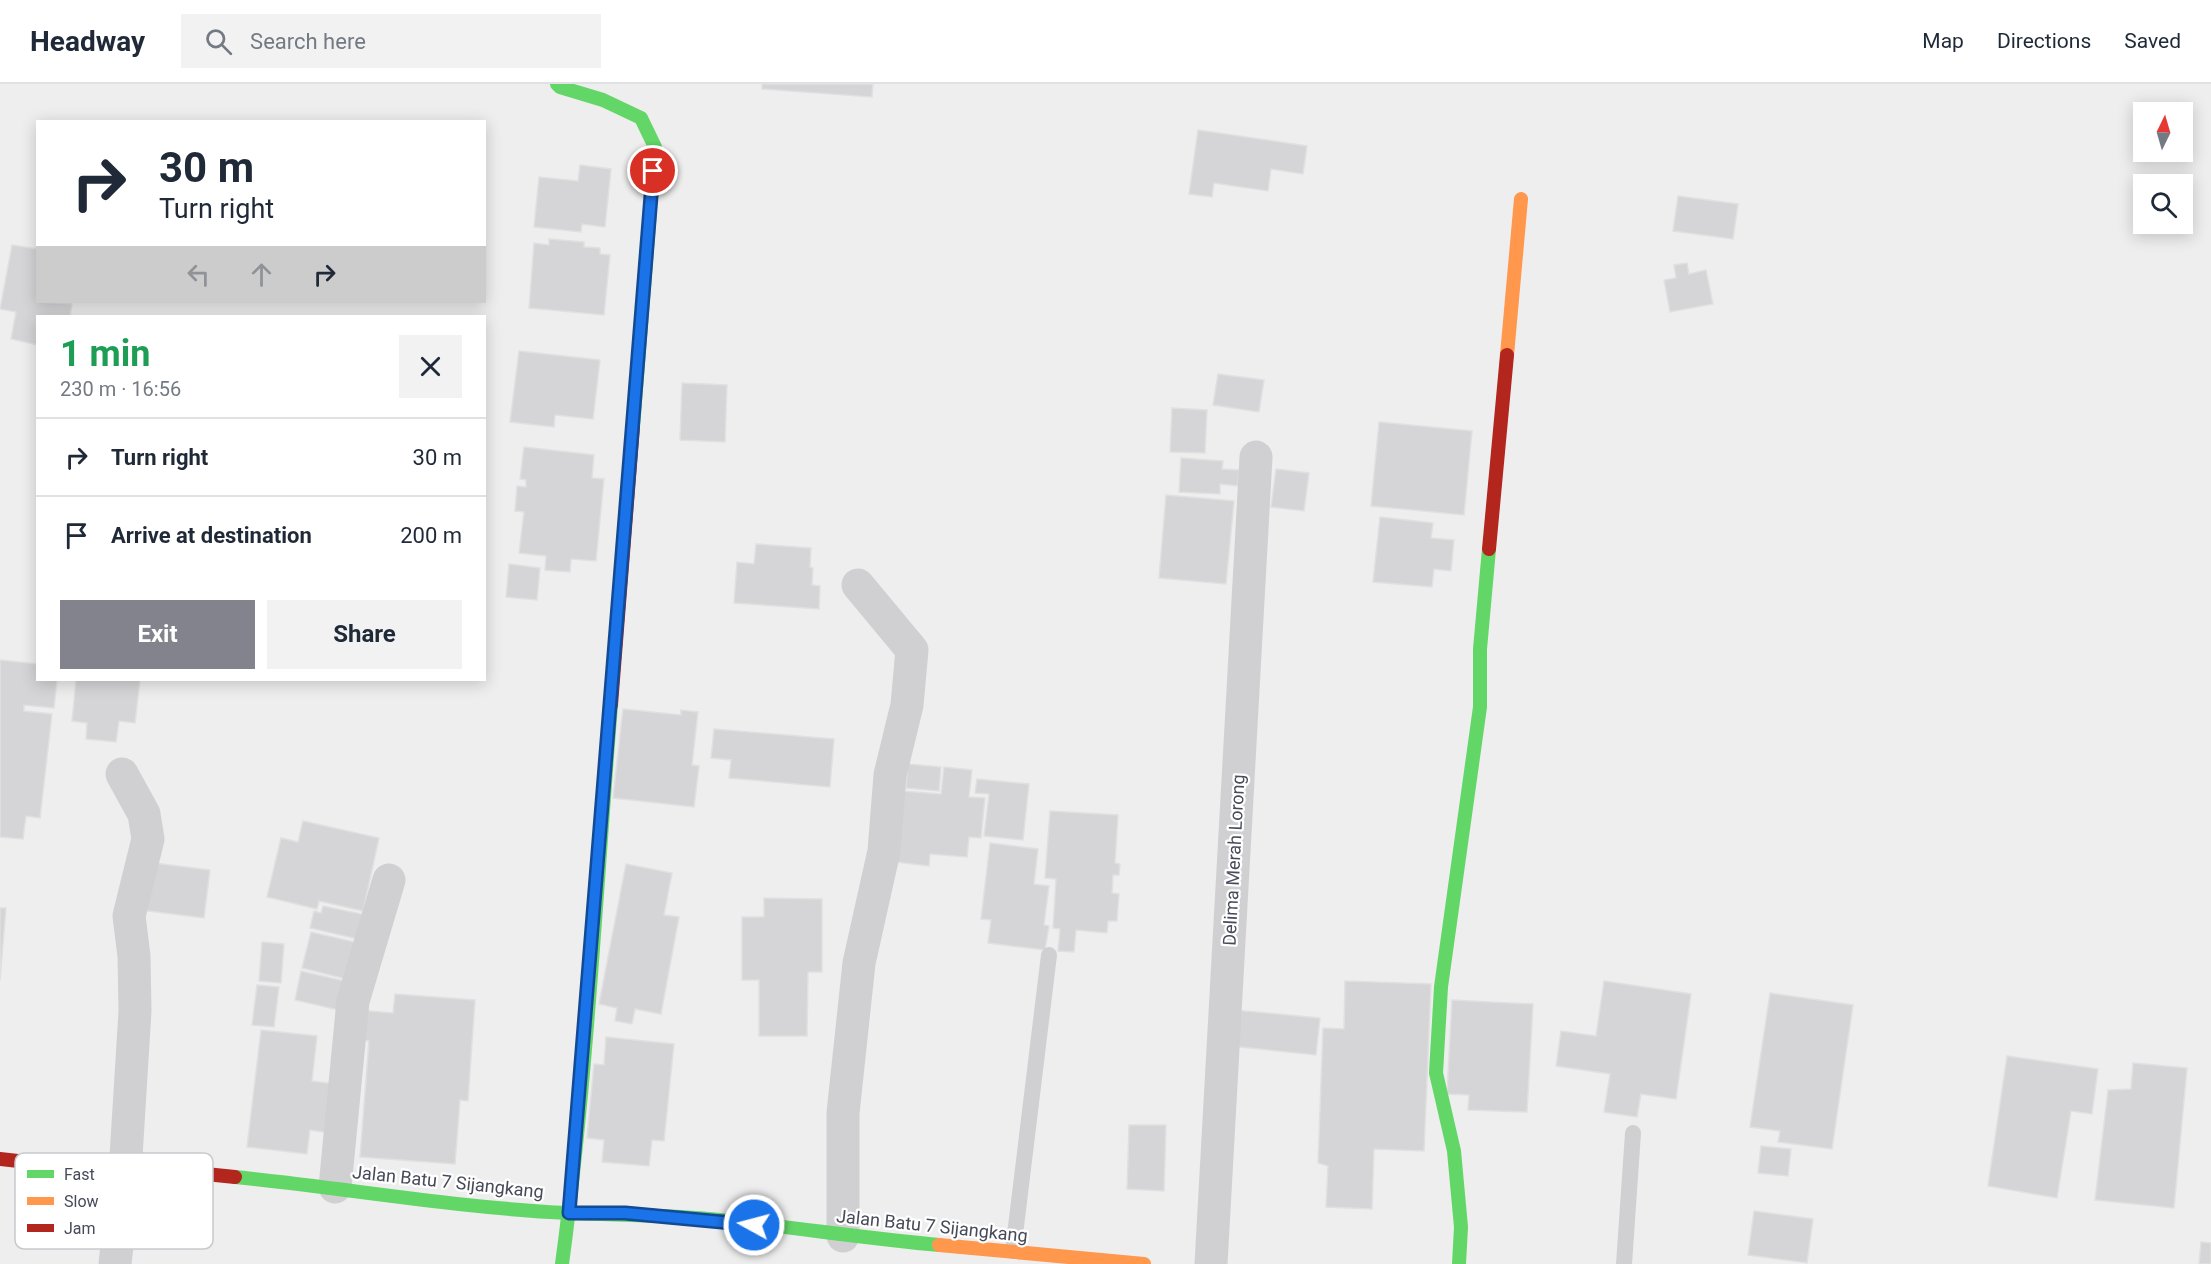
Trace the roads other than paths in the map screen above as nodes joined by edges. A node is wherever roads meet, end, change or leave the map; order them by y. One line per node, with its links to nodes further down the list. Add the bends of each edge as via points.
1 (557, 84): 14 (street, via 641,118 655,147)
2 (1521, 199): 22 (street, via 1480,649 1480,707 1441,987 1436,1073 1454,1151 1461,1227)
3 (1256, 457): 21 (street, Delima Merah Lorong)
4 (858, 585): 15 (street, via 912,650 907,705 891,775 884,851 859,963 843,1113)
5 (122, 774): 9 (street, via 144,814 148,838 129,916 135,1011)
6 (389, 880): 13 (street, via 354,1001)
7 (1049, 955): 17 (lane)
8 (1633, 1133): 23 (lane)
9 (126, 1153)
10 (0, 1159): 11 (street, Jalan Batu 7 Sijangkang)
11 (15, 1161)
12 (213, 1175): 13 (street, Jalan Batu 7 Sijangkang)
13 (335, 1187): 14 (street, Jalan Batu 7 Sijangkang)
14 (569, 1213): 15 (street, Jalan Batu 7 Sijangkang, via 699,1218); 19 (street)
15 (843, 1236): 17 (street, Jalan Batu 7 Sijangkang)
16 (116, 1249): 18 (street)
17 (1013, 1251): 20 (street, Jalan Batu 7 Sijangkang)
18 (114, 1264)
19 (562, 1264)
20 (1144, 1264)
21 (1211, 1264)
22 (1459, 1264)
23 (1624, 1264)

